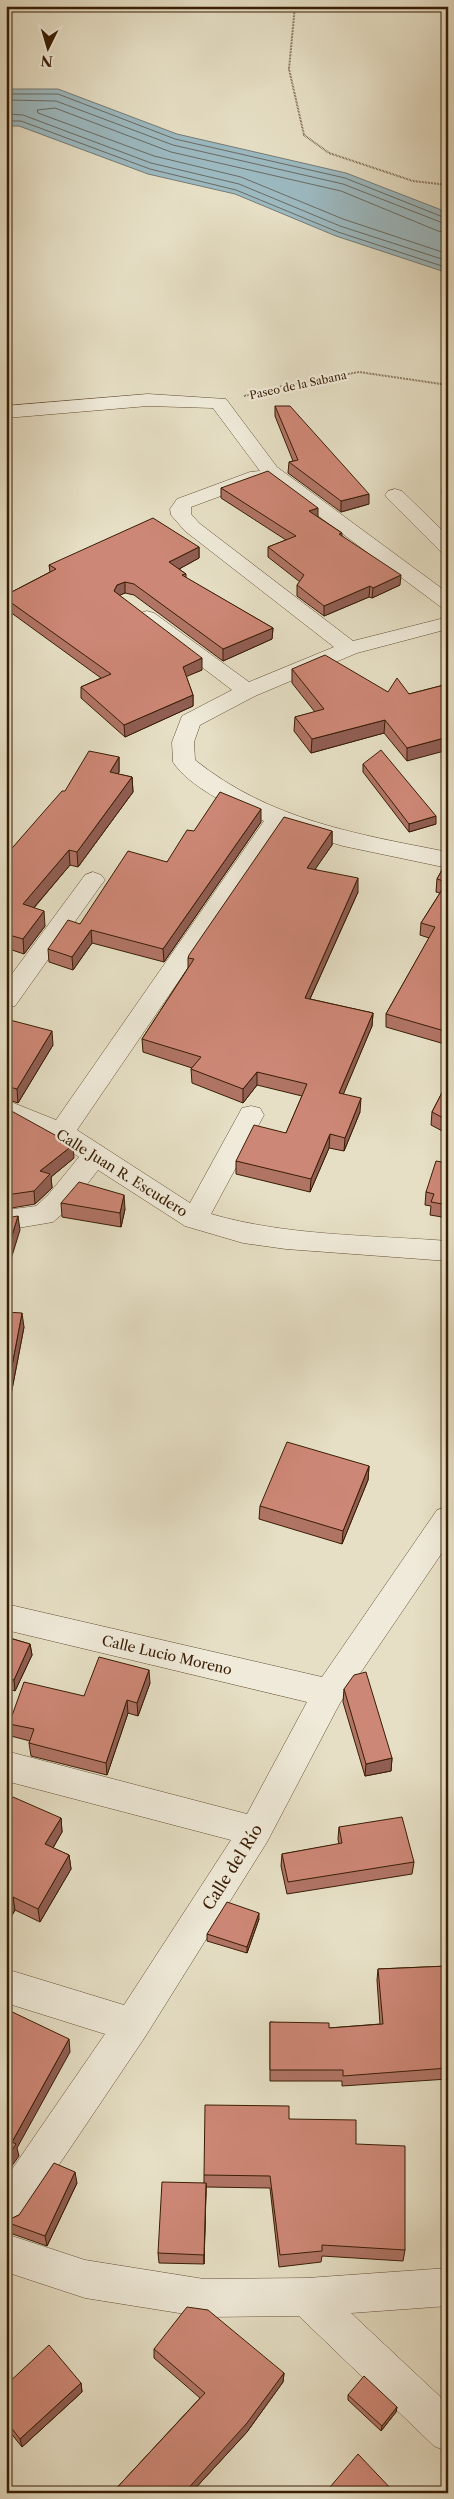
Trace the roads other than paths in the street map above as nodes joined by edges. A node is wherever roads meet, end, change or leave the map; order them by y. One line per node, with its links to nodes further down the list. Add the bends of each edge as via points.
1 (6, 412): 2 (street, via 148,400 220,403)
2 (270, 471): 5 (street); 8 (street, via 184,503 181,515 192,527)
3 (396, 495): 4 (street)
4 (448, 548)
5 (448, 603)
6 (133, 607): 9 (street)
7 (448, 623): 8 (street)
8 (349, 648): 9 (street)
9 (247, 691): 10 (street, via 190,720 183,742 184,762 225,794)
10 (278, 818): 11 (street, via 353,840); 16 (street)
11 (448, 860)
12 (93, 880): 13 (street)
13 (6, 1000)
14 (6, 1110): 16 (street, Calle Juan R. Escudero)
15 (251, 1115): 18 (street)
16 (61, 1133): 17 (street, Calle Juan R. Escudero)
17 (96, 1154): 18 (street, Calle Juan R. Escudero); 19 (street, via 58,1202 43,1215)
18 (195, 1219): 20 (street, Calle Juan R. Escudero, via 243,1233 286,1239)
19 (6, 1220)
20 (448, 1251)
21 (448, 1519): 23 (street, Calle del Río)
22 (6, 1617): 23 (street, Calle Lucio Moreno)
23 (328, 1693): 25 (street, Calle del Río)
24 (6, 1766): 25 (street)
25 (255, 1831): 27 (street, Calle del Río)
26 (6, 1986): 27 (street)
27 (132, 2025): 28 (street, Calle del Río)
28 (6, 2210)
29 (6, 2253): 31 (street, via 85,2279 204,2298)
30 (448, 2287): 31 (street)
31 (307, 2297): 32 (street)
32 (448, 2432)

